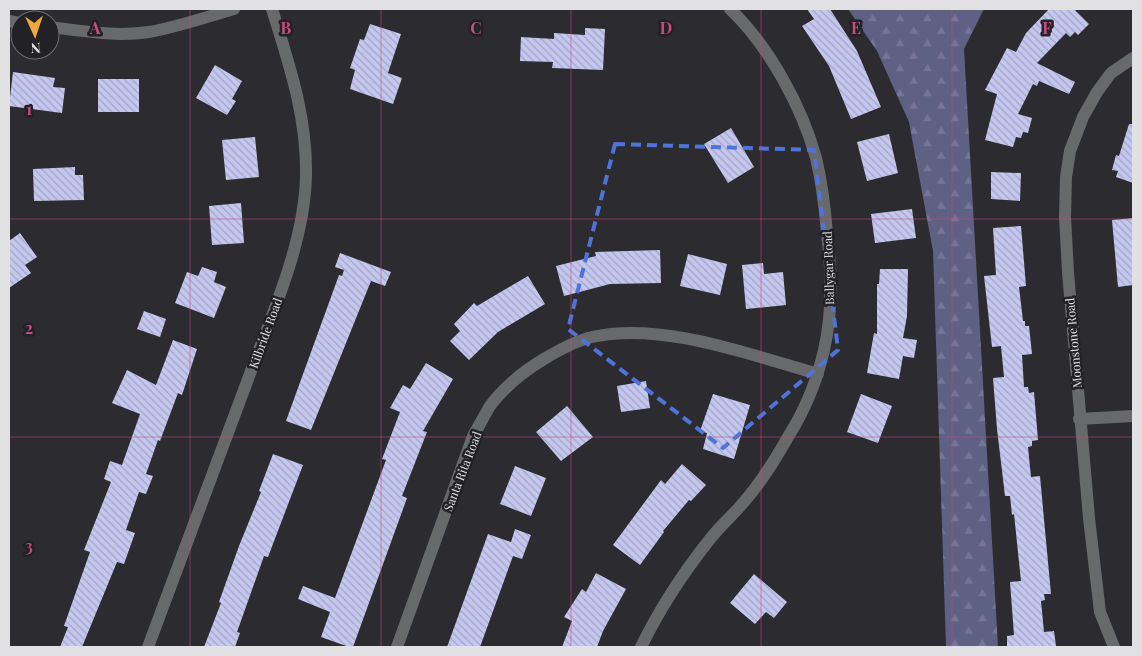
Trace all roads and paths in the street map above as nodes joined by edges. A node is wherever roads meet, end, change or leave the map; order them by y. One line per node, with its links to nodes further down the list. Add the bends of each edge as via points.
1 (234, 9): 4 (street, via 148,32 93,33)
2 (272, 9): 9 (street, Kilbride Road, via 299,98 305,139 303,210 282,285)
3 (730, 9): 6 (street, Ballygar Road, via 760,43 784,83 816,158 832,293)
4 (60, 29)
5 (1133, 58): 8 (street, Moonstone Road, via 1111,73 1097,92 1070,151 1066,177 1065,217)
6 (818, 374): 10 (street, Santa Rita Road, via 701,342 656,334 624,333 591,337 532,366 491,405 473,436); 11 (street, Ballygar Road, via 803,410 774,460 744,502 711,537 680,578)
7 (1133, 416): 8 (street)
8 (1079, 419): 12 (street, Moonstone Road, via 1099,603)
9 (148, 647)
10 (397, 647)
11 (641, 647)
12 (1114, 647)

